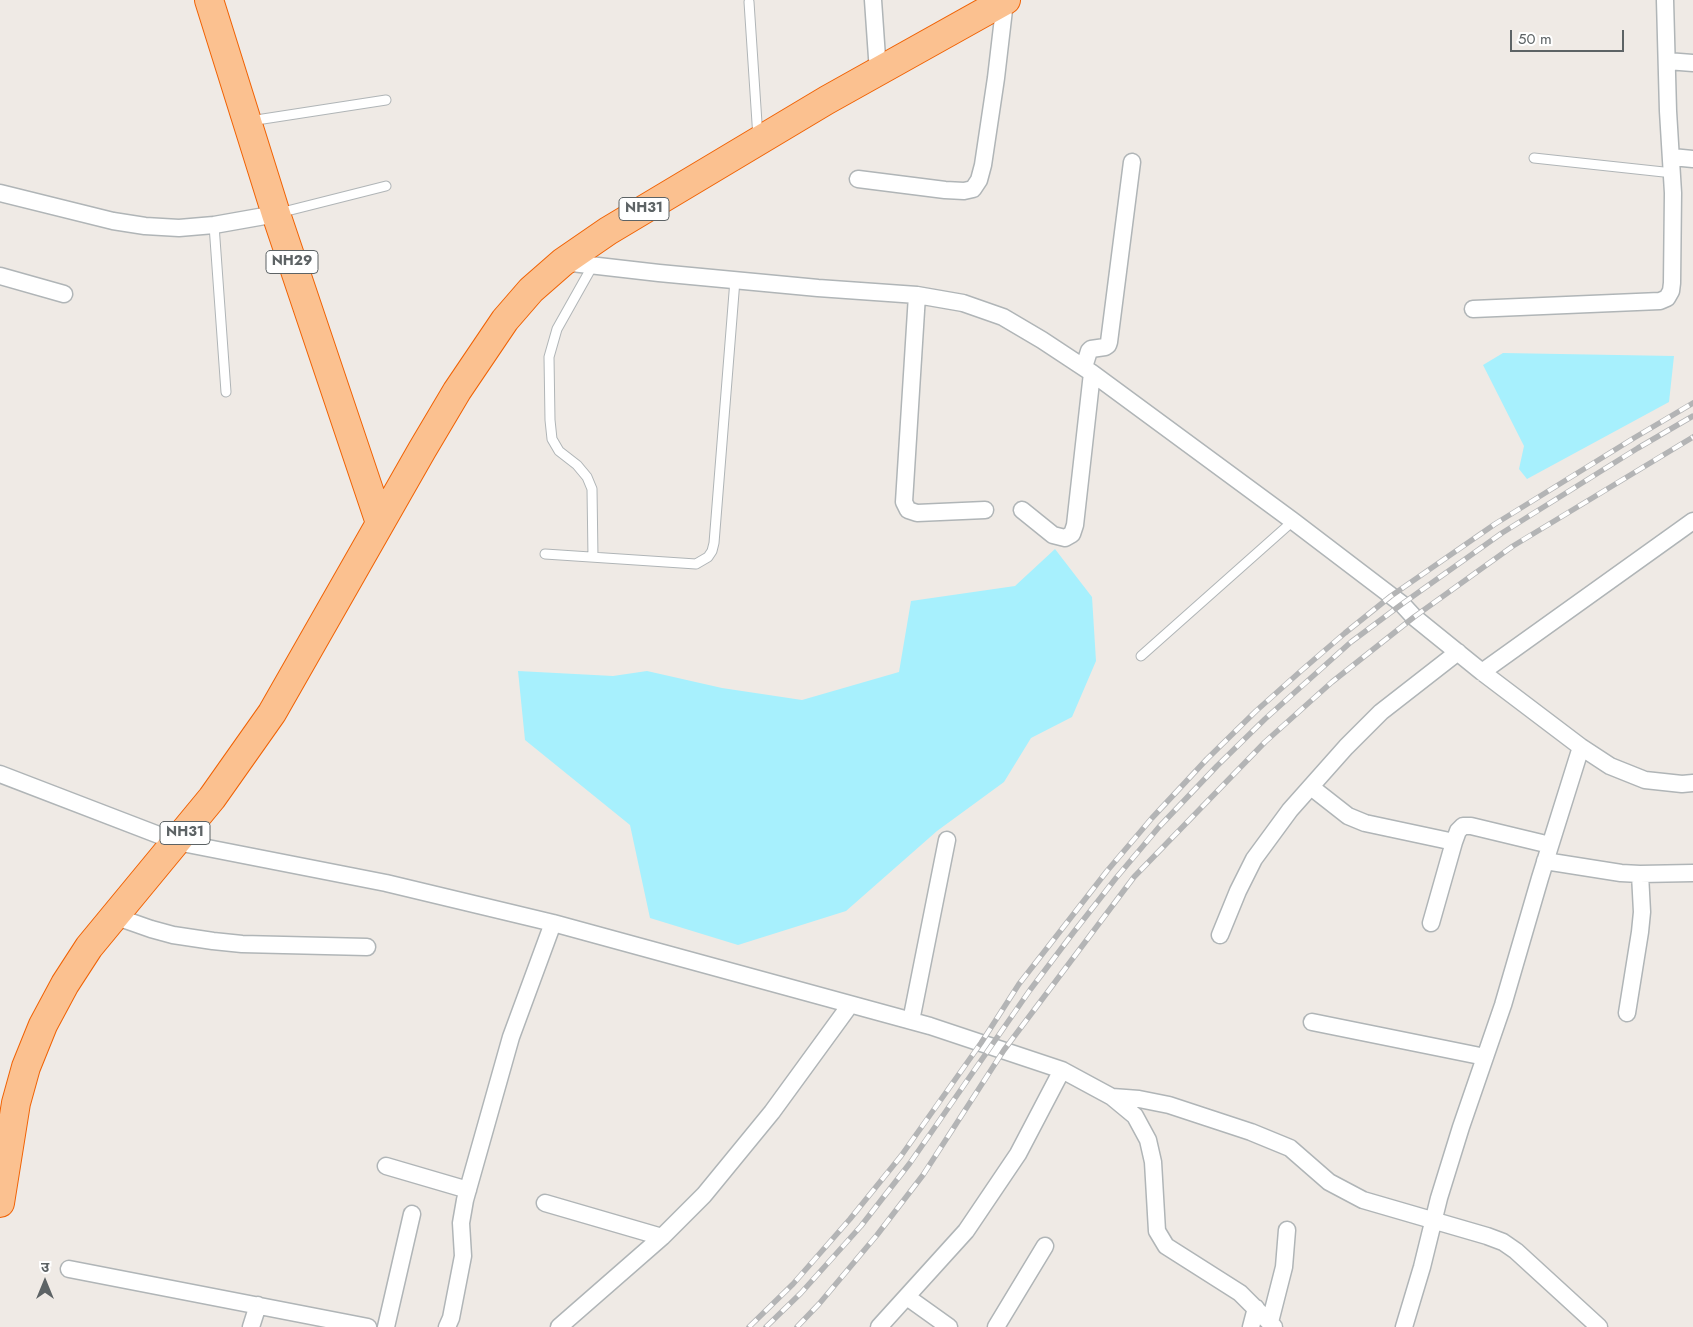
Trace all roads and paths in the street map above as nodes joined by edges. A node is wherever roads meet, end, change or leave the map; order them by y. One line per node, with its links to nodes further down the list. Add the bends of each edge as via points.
1 (209, 0): 10 (highway, NH29)
2 (873, 0): 8 (street)
3 (1006, 0): 8 (highway, NH31); 16 (street, via 983,165 973,189 944,190)
4 (1665, 0): 6 (street)
5 (749, 2): 11 (lane)
6 (1667, 61): 7 (street); 15 (street)
7 (1693, 63)
8 (878, 72): 11 (highway, NH31)
9 (386, 100): 10 (lane)
10 (247, 122): 20 (highway, NH29)
11 (758, 141): 22 (highway, NH31, via 608,231)
12 (1534, 158): 15 (lane)
13 (1693, 159): 15 (street)
14 (1132, 162): 29 (street, via 1109,342 1090,351)
15 (1672, 165): 28 (street, via 1672,283 1667,298 1660,301)
16 (858, 179)
17 (386, 186): 20 (lane)
18 (0, 193): 19 (street); 21 (street, via 145,226)
19 (0, 197)
20 (276, 214): 21 (street); 35 (highway, NH29)
21 (214, 225): 30 (lane)
22 (563, 262): 23 (street); 35 (highway, NH31, via 531,290 505,320 457,392)
23 (593, 265): 25 (street); 37 (lane, via 557,329 549,357 552,439 559,451 587,476 592,489)
24 (0, 276): 26 (street)
25 (735, 280): 27 (street); 37 (lane, via 712,551 696,564)
26 (64, 294)
27 (917, 295): 29 (street, via 963,303 1003,318); 31 (street, via 904,502 908,510 917,512)
28 (1473, 309)
29 (1088, 370): 32 (street, via 1072,534 1065,538 1053,535); 33 (street)
30 (226, 392)
31 (985, 510)
32 (1022, 510)
33 (1293, 521): 38 (street, via 1402,604); 39 (lane)
34 (1693, 521): 40 (street)
35 (380, 523): 46 (highway, NH31, via 272,713)
36 (545, 554): 37 (lane)
37 (593, 557)
38 (1458, 652): 40 (street); 44 (street, via 1381,712)
39 (1141, 656)
40 (1482, 672): 41 (street)
41 (1581, 747): 43 (street, via 1610,766 1645,780); 48 (street)
42 (0, 774): 46 (street)
43 (1693, 783)
44 (1311, 787): 47 (street, via 1348,816 1365,823); 55 (street, via 1254,859)
45 (947, 840): 59 (street)
46 (177, 842): 52 (highway, NH31); 53 (street, via 386,883)
47 (1454, 842): 48 (street, via 1463,826 1472,826); 54 (street)
48 (1550, 845): 49 (street)
49 (1545, 861): 51 (street); 61 (street)
50 (1693, 873): 51 (street)
51 (1640, 874): 58 (street, via 1642,912)
52 (114, 916): 56 (street, via 158,931 213,941); 64 (highway, NH31, via 84,954 43,1025)
53 (553, 923): 57 (street); 66 (street, via 511,1037)
54 (1431, 923)
55 (1220, 934)
56 (367, 947)
57 (850, 1004): 59 (street); 72 (street, via 740,1152 704,1195)
58 (1627, 1013)
59 (911, 1021): 62 (street)
60 (1312, 1022): 61 (street)
61 (1485, 1057): 70 (street)
62 (1062, 1070): 63 (street); 75 (street, via 1025,1140 966,1231)
63 (1112, 1097): 70 (street, via 1169,1105 1272,1139 1290,1148 1329,1182 1345,1191 1363,1200); 77 (street, via 1135,1116 1148,1140 1153,1162 1157,1231 1166,1246 1240,1293)
64 (4, 1138): 67 (highway, NH31)
65 (386, 1166): 66 (street)
66 (468, 1190): 82 (street, via 461,1224 463,1256)
67 (0, 1203)
68 (545, 1203): 72 (street)
69 (412, 1214): 81 (street)
70 (1433, 1221): 88 (street); 89 (street, via 1503,1242)
71 (1287, 1230): 78 (street, via 1284,1267)
72 (662, 1237): 83 (street)
73 (1045, 1246): 86 (street)
74 (69, 1269): 76 (street)
75 (907, 1297): 84 (street); 85 (street)
76 (258, 1305): 79 (street); 80 (street)
77 (1256, 1308): 78 (street); 87 (street)
78 (1272, 1325)
79 (252, 1327)
80 (368, 1327)
81 (386, 1327)
82 (447, 1327)
83 (559, 1327)
84 (879, 1327)
85 (949, 1327)
86 (996, 1327)
87 (1251, 1327)
88 (1404, 1327)
89 (1599, 1327)

